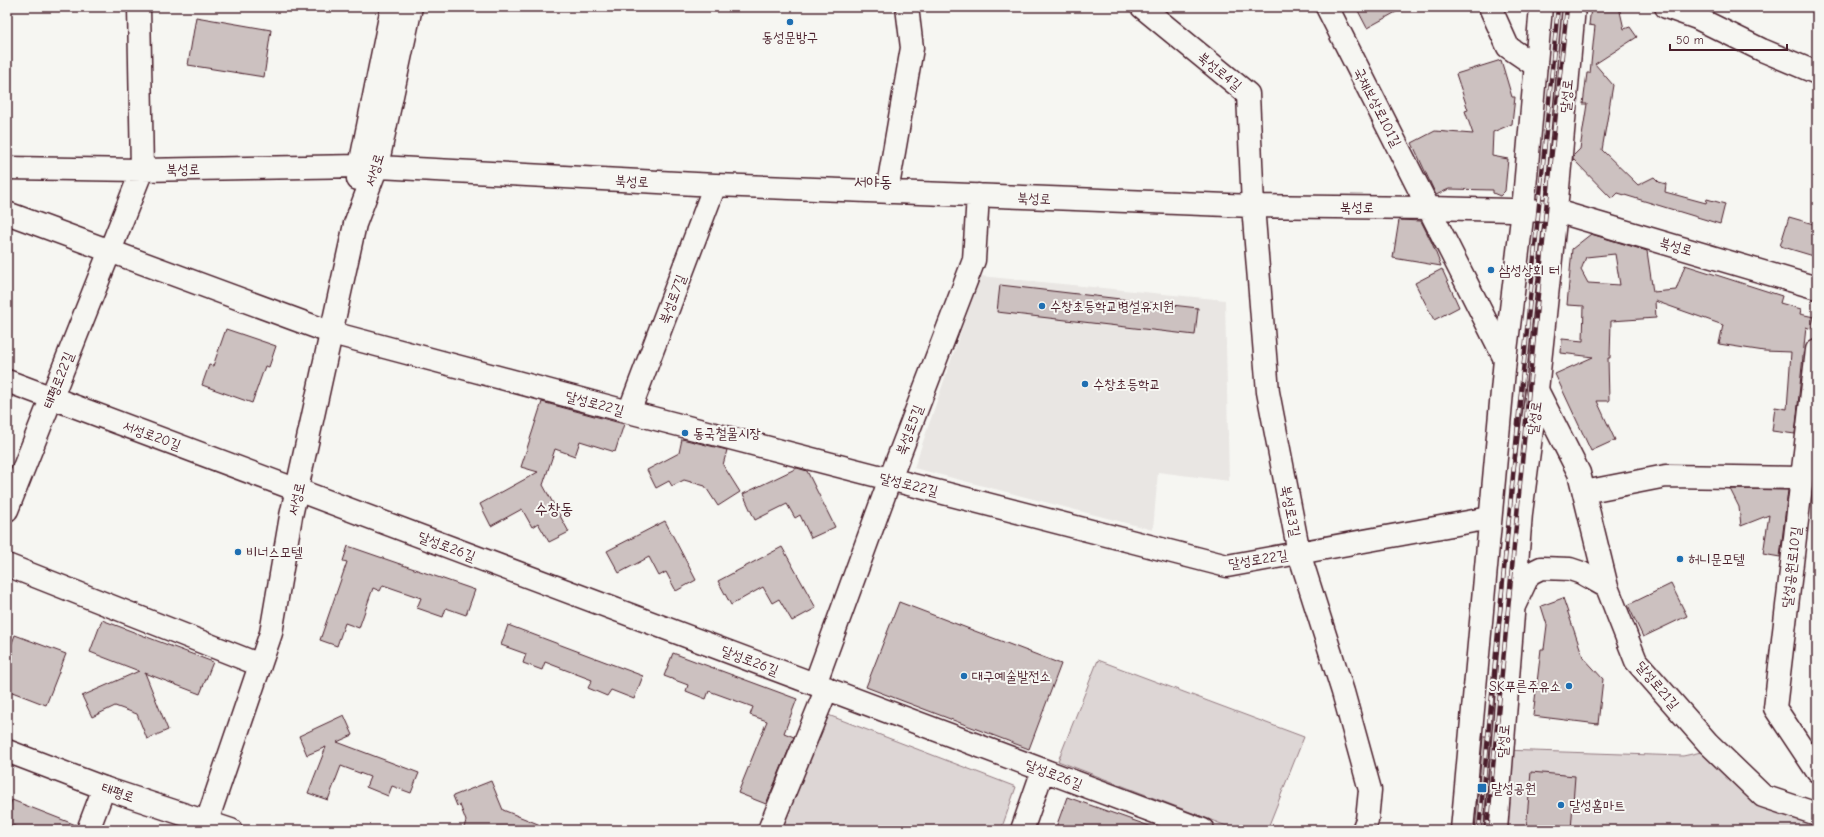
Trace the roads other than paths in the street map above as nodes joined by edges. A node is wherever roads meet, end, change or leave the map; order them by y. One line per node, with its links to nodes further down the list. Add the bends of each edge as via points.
1 (139, 7): 15 (street)
2 (392, 7): 13 (street, 서성로)
3 (411, 7): 13 (street, 서성로)
4 (907, 7): 17 (street, via 912,48)
5 (1142, 7): 19 (street, 북성로4길, via 1248,94)
6 (1327, 7): 20 (street, 국채보상로101길)
7 (1490, 7): 11 (street, via 1508,47)
8 (1541, 7): 11 (street)
9 (1574, 7): 22 (street, 달성로)
10 (1666, 7): 12 (street, via 1697,18 1762,50)
11 (1536, 66): 21 (street)
12 (1817, 73)
13 (368, 166): 15 (street, 북성로); 16 (street, 북성로); 26 (street, 서성로)
14 (7, 168): 15 (street, 북성로)
15 (142, 170): 24 (street, 태평로22길)
16 (715, 185): 17 (street, 북성로); 32 (street, 북성로7길)
17 (887, 192): 18 (street, 북성로)
18 (978, 195): 19 (street, 북성로); 34 (street, 북성로5길, via 974,260)
19 (1253, 206): 20 (street, 북성로); 39 (street, 북성로3길, via 1268,392)
20 (1429, 208): 21 (street, 북성로); 28 (street)
21 (1523, 210): 22 (street, 북성로); 28 (street)
22 (1556, 211): 25 (street, 북성로); 30 (street, 달성로)
23 (7, 213): 24 (street)
24 (110, 251): 26 (street); 31 (street, 태평로22길)
25 (1817, 288)
26 (332, 332): 32 (street, 달성로22길); 35 (street, 서성로)
27 (1817, 350): 33 (street, 달성공원로10길)
28 (1505, 359): 38 (street)
29 (7, 381): 31 (street, 서성로20길)
30 (1537, 390): 36 (street, 달성로21길, via 1579,473); 42 (street, 달성로, via 1521,513)
31 (52, 398): 35 (street, 서성로20길); 37 (street, 태평로22길)
32 (629, 412): 34 (street, 달성로22길)
33 (1802, 478): 36 (street, via 1666,476); 47 (street, 달성공원로10길, via 1775,708)
34 (890, 479): 39 (street, 달성로22길, via 1227,566); 44 (street, 북성로5길)
35 (298, 490): 43 (street, 서성로, via 270,633); 44 (street, 달성로26길)
36 (1584, 492): 41 (street, 달성로21길)
37 (7, 510)
38 (1490, 518): 39 (street, 달성로22길); 57 (street)
39 (1299, 553): 56 (street, 북성로3길, via 1343,692 1370,790 1367,820)
40 (7, 565): 43 (street)
41 (1607, 587): 42 (street, via 1582,573 1541,568 1529,574); 49 (street, 달성로21길, via 1636,661 1708,743 1762,796)
42 (1514, 608): 58 (street, 달성로)
43 (260, 665): 50 (street, 서성로)
44 (821, 686): 46 (street, 달성로26길); 53 (street, 북성로5길)
45 (7, 751): 48 (street, 태평로)
46 (1043, 770): 54 (street); 55 (street, 달성로26길)
47 (1817, 771)
48 (104, 788): 50 (street, 태평로); 51 (street)
49 (1817, 814)
50 (204, 826): 52 (street, 태평로)
51 (88, 830)
52 (231, 830)
53 (769, 830)
54 (1022, 830)
55 (1203, 830)
56 (1363, 830)
57 (1462, 830)
58 (1496, 830)

